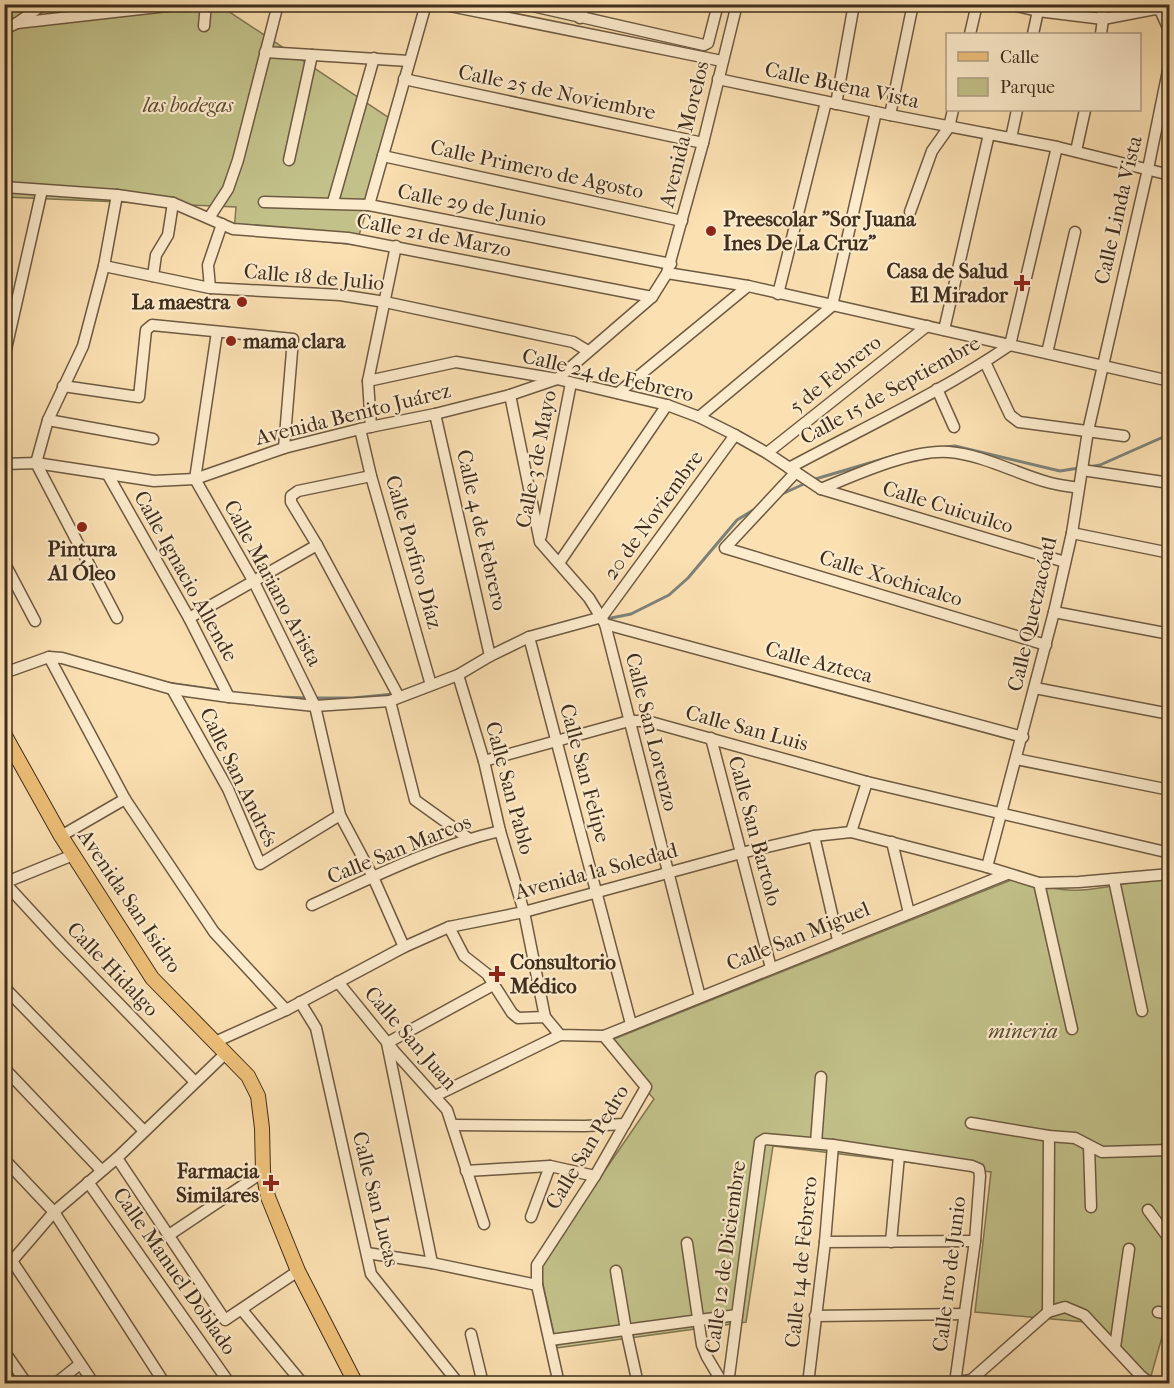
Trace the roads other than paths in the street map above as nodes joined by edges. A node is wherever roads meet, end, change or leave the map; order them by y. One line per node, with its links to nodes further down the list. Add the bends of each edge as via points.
1 (44, 4): 20 (street)
2 (185, 4): 16 (street)
3 (206, 4): 21 (street)
4 (278, 4): 27 (street)
5 (426, 4): 30 (street)
6 (440, 4): 31 (street)
7 (524, 4): 18 (street)
8 (584, 4): 18 (street)
9 (718, 4): 18 (street, via 708,43 704,45)
10 (737, 4): 31 (street, Avenida Morelos)
11 (854, 4): 35 (street)
12 (913, 4): 40 (street)
13 (977, 4): 24 (street)
14 (1008, 4): 17 (street)
15 (1101, 4): 19 (street)
16 (87, 10): 20 (street)
17 (1038, 11): 19 (street); 25 (street)
18 (580, 18)
19 (1103, 19): 23 (street, via 1155,9 1160,10); 26 (street)
20 (17, 23): 22 (street)
21 (204, 26)
22 (4, 29)
23 (1170, 32)
24 (970, 33)
25 (1033, 33)
26 (1101, 33)
27 (265, 52): 28 (street); 59 (street, via 238,160 228,189)
28 (312, 56): 29 (street); 48 (street)
29 (374, 58): 30 (street); 55 (street)
30 (409, 61): 33 (street)
31 (722, 61): 34 (street, Avenida Morelos)
32 (1170, 61): 49 (street, Calle Linda Vista)
33 (404, 79): 44 (street, Calle 25 de Noviembre); 47 (street)
34 (718, 79): 35 (street, Calle Buena Vista); 44 (street, Avenida Morelos)
35 (831, 103): 39 (street, Calle Buena Vista); 69 (street)
36 (953, 111): 41 (street)
37 (1017, 111): 43 (street)
38 (1085, 111): 46 (street)
39 (876, 112): 40 (street, Calle Buena Vista); 72 (street)
40 (890, 115): 41 (street, Calle Buena Vista)
41 (949, 127): 42 (street, Calle Buena Vista); 58 (street, via 932,151)
42 (989, 134): 43 (street, Calle Buena Vista); 74 (street)
43 (1011, 138): 45 (street, Calle Buena Vista)
44 (703, 143): 60 (street, Avenida Morelos)
45 (1057, 147): 46 (street, Calle Buena Vista); 76 (street)
46 (1076, 151): 49 (street, Calle Buena Vista)
47 (383, 156): 57 (street); 60 (street, Calle Primero de Agosto)
48 (289, 160)
49 (1148, 169): 50 (street, Calle Buena Vista); 81 (street, Calle Linda Vista)
50 (1170, 175)
51 (4, 187): 52 (street, Calle 21 de Marzo)
52 (42, 190): 53 (street, Calle 21 de Marzo); 79 (street)
53 (117, 195): 56 (street, Calle 21 de Marzo); 64 (street)
54 (264, 202): 55 (street, Calle 29 de Junio)
55 (333, 202): 57 (street, Calle 29 de Junio)
56 (173, 203): 59 (street, Calle 21 de Marzo); 66 (street, via 168,236 156,255)
57 (369, 205): 65 (street, Calle 29 de Junio)
58 (910, 212)
59 (209, 218): 61 (street, Calle 21 de Marzo)
60 (682, 221): 65 (street, Avenida Morelos)
61 (222, 224): 63 (street, Calle 21 de Marzo, via 233,229); 68 (street, via 208,265)
62 (1075, 232): 78 (street)
63 (396, 246): 70 (street, Calle 21 de Marzo); 71 (street, Calle Porfiro Díaz)
64 (104, 266): 66 (street, Calle 18 de Julio); 86 (street, via 83,346)
65 (669, 269): 67 (street, Calle 29 de Junio); 70 (street, Avenida Benito Juárez)
66 (153, 276): 68 (street, Calle 18 de Julio)
67 (748, 286): 69 (street, Calle 29 de Junio); 88 (street)
68 (210, 288): 71 (street, Calle 18 de Julio, via 340,294)
69 (778, 294): 72 (street, Calle 29 de Junio)
70 (652, 297): 77 (street, Avenida Benito Juárez)
71 (385, 302): 77 (street, Calle 18 de Julio, via 573,342); 83 (street, Calle Porfiro Díaz)
72 (832, 306): 73 (street, Calle 29 de Junio); 92 (street)
73 (927, 326): 74 (street, Calle 29 de Junio); 101 (street, 5 de Febrero)
74 (944, 330): 76 (street, Calle 29 de Junio)
75 (217, 332): 86 (street, via 148,326 139,397); 100 (street, via 293,339); 108 (street)
76 (1010, 345): 78 (street, Calle 29 de Junio); 80 (street, Calle 15 de Septiembre)
77 (588, 351): 82 (street, Avenida Benito Juárez)
78 (1047, 353): 81 (street, Calle 29 de Junio)
79 (4, 358)
80 (985, 362): 87 (street, Calle 15 de Septiembre); 96 (street, via 1010,415 1019,422)
81 (1102, 366): 84 (street, Calle 29 de Junio); 96 (street, Calle Quetzacóatl)
82 (557, 379): 83 (street, Calle 24 de Febrero, via 456,362); 85 (street, Calle 24 de Febrero); 89 (street, Avenida Benito Juárez)
83 (368, 381): 95 (street, Calle Porfiro Díaz)
84 (1170, 381)
85 (571, 383): 88 (street, Calle 24 de Febrero); 113 (street, Calle 3 de Mayo)
86 (63, 386): 93 (street)
87 (938, 389): 94 (street); 104 (street, Calle 15 de Septiembre)
88 (618, 393): 90 (street, Calle 24 de Febrero)
89 (510, 395): 91 (street, Avenida Benito Juárez); 113 (street)
90 (667, 405): 92 (street, Calle 24 de Febrero); 119 (street)
91 (435, 414): 95 (street, Avenida Benito Juárez); 129 (street, Calle 4 de Febrero)
92 (699, 417): 97 (street, Calle 24 de Febrero)
93 (48, 420): 99 (street); 102 (street)
94 (954, 427)
95 (366, 428): 100 (street, Avenida Benito Juárez); 107 (street, Calle Porfiro Díaz)
96 (1088, 431): 98 (street); 105 (street, Calle Quetzacóatl)
97 (735, 435): 101 (street, Calle 24 de Febrero); 125 (street, 20 de Noviembre)
98 (1124, 436)
99 (153, 439)
100 (284, 448): 108 (street, Avenida Benito Juárez)
101 (767, 453): 104 (street, Calle 24 de Febrero)
102 (36, 463): 103 (street, Avenida Benito Juárez); 106 (street, Avenida Benito Juárez); 122 (street)
103 (4, 464)
104 (792, 470): 111 (street, Calle 24 de Febrero); 115 (street, Calle 15 de Septiembre)
105 (1082, 470): 109 (street); 110 (street, Calle Quetzacóatl)
106 (108, 475): 108 (street, Avenida Benito Juárez); 123 (street, Calle Ignacio Allende)
107 (371, 476): 114 (street, via 298,491 291,496 293,508); 133 (street, Calle Porfiro Díaz)
108 (195, 479): 120 (street, Calle Mariano Arista)
109 (1170, 483)
110 (1078, 488): 111 (street, via 948,452 919,455); 112 (street, Calle Quetzacóatl)
111 (821, 489): 118 (street, Calle Cuicuilco)
112 (1072, 533): 116 (street); 118 (street, Calle Quetzacóatl)
113 (540, 542): 119 (street)
114 (317, 545): 120 (street); 137 (street)
115 (725, 548): 128 (street, Calle Xochicalco)
116 (1170, 553)
117 (4, 562): 124 (street)
118 (1065, 562): 121 (street, Calle Quetzacóatl)
119 (559, 563): 125 (street)
120 (254, 582): 123 (street); 138 (street, Calle Mariano Arista)
121 (1054, 612): 126 (street); 128 (street, Calle Quetzacóatl)
122 (117, 618)
123 (189, 618): 136 (street, Calle Ignacio Allende)
124 (35, 621)
125 (604, 621): 127 (street); 140 (street, Calle San Lorenzo); 142 (street, Calle Azteca)
126 (1170, 634)
127 (529, 637): 129 (street); 144 (street, Calle San Felipe)
128 (1046, 645): 135 (street, Calle Quetzacóatl)
129 (490, 656): 132 (street)
130 (49, 657): 131 (street); 134 (street); 149 (street)
131 (4, 673)
132 (458, 675): 133 (street); 146 (street, Calle San Pablo)
133 (431, 685): 137 (street)
134 (172, 688): 136 (street); 151 (street, Calle San Andrés, via 228,789 260,864)
135 (1035, 688): 139 (street); 142 (street, Calle Quetzacóatl)
136 (229, 697): 138 (street)
137 (394, 699): 138 (street); 156 (street, via 415,800)
138 (315, 706): 151 (street, Calle Mariano Arista)
139 (1170, 714)
140 (629, 721): 143 (street, Calle San Luis, via 647,721); 144 (street, Calle San Luis); 162 (street, Calle San Lorenzo)
141 (4, 735): 154 (main road, Avenida San Isidro)
142 (1023, 737): 145 (street, Calle Quetzacóatl)
143 (711, 738): 147 (street, Calle San Luis); 158 (street, Calle San Bartolo)
144 (556, 742): 146 (street, Calle San Luis); 169 (street, Calle San Felipe)
145 (1016, 759): 148 (street); 150 (street, Calle Quetzacóatl)
146 (484, 761): 152 (street, Calle San Pablo)
147 (867, 782): 150 (street, Calle San Luis); 153 (street)
148 (1170, 790)
149 (125, 799): 154 (street); 182 (street, via 214,932)
150 (1000, 813): 159 (street, Calle San Luis); 161 (street, Calle Quetzacóatl)
151 (340, 815): 165 (street, Calle Mariano Arista)
152 (501, 831): 156 (street, Calle San Marcos); 171 (street, Calle San Pablo)
153 (851, 832): 155 (street, Avenida la Soledad); 157 (street, Avenida la Soledad)
154 (62, 836): 160 (main road, Avenida San Isidro)
155 (814, 836): 158 (street, Avenida la Soledad); 174 (street)
156 (468, 838): 165 (street, Calle San Marcos)
157 (892, 842): 161 (street, Avenida la Soledad); 172 (street)
158 (741, 853): 162 (street, Avenida la Soledad); 176 (street, Calle San Bartolo)
159 (1170, 853)
160 (74, 855): 167 (street); 189 (main road, Avenida San Isidro, via 152,978)
161 (987, 867): 163 (street, Avenida la Soledad)
162 (667, 872): 169 (street, Avenida la Soledad); 180 (street, Calle San Lorenzo)
163 (1007, 874): 168 (street, Avenida la Soledad); 172 (street, Calle San Miguel)
164 (1170, 874): 166 (street, Avenida la Soledad)
165 (373, 877): 170 (street, Calle San Marcos); 175 (street, Calle Mariano Arista)
166 (1114, 880): 168 (street, Avenida la Soledad); 183 (street)
167 (5, 883): 194 (street, Calle Hidalgo)
168 (1039, 883): 186 (street)
169 (596, 891): 171 (street, Avenida la Soledad); 185 (street, Calle San Felipe)
170 (312, 905)
171 (524, 912): 173 (street, Avenida la Soledad); 184 (street, Calle San Pablo)
172 (909, 913): 174 (street, Calle San Miguel)
173 (449, 927): 175 (street, Avenida la Soledad); 178 (street, via 464,956 487,974)
174 (838, 940): 176 (street, Calle San Miguel)
175 (404, 947): 177 (street, Avenida la Soledad)
176 (771, 968): 180 (street, Calle San Miguel)
177 (338, 982): 181 (street, Avenida la Soledad); 190 (street, Calle San Juan)
178 (493, 985): 184 (street, via 518,1018); 190 (street)
179 (4, 987): 199 (street)
180 (700, 997): 185 (street, Calle San Miguel)
181 (300, 1002): 182 (street, Avenida la Soledad); 226 (street, Calle San Lucas, via 316,1028)
182 (286, 1010): 189 (street, Avenida la Soledad)
183 (1142, 1011)
184 (545, 1017): 187 (street)
185 (632, 1024): 188 (street, Calle San Miguel)
186 (1072, 1029)
187 (560, 1035): 188 (street); 195 (street)
188 (604, 1036): 197 (street, Calle San Pedro, via 646,1088)
189 (215, 1042): 191 (main road, Avenida San Isidro)
190 (387, 1043): 195 (street, Calle San Juan); 228 (street)
191 (226, 1053): 194 (street); 211 (main road, Avenida San Isidro, via 248,1076 258,1096)
192 (4, 1068): 209 (street)
193 (821, 1077): 201 (street)
194 (195, 1082): 199 (street)
195 (435, 1096): 198 (street, Calle San Juan)
196 (971, 1123): 200 (street)
197 (625, 1124): 198 (street); 212 (street, Calle San Pedro)
198 (453, 1125): 210 (street, Calle San Juan)
199 (144, 1131): 206 (street)
200 (1049, 1136): 203 (street, via 1075,1138); 233 (street)
201 (816, 1143): 202 (street); 235 (street, Calle 12 de Diciembre, via 765,1138 760,1142)
202 (833, 1145): 205 (street); 222 (street, Calle 14 de Febrero)
203 (1089, 1146): 204 (street, via 1102,1152); 214 (street)
204 (1170, 1150)
205 (899, 1156): 221 (street, Calle 1ro de Junio, via 978,1169); 223 (street)
206 (117, 1158): 209 (street); 219 (street)
207 (4, 1159): 216 (street)
208 (550, 1166): 210 (street); 212 (street); 217 (street)
209 (101, 1170): 213 (street)
210 (466, 1171): 218 (street, Calle San Juan)
211 (263, 1172): 219 (street); 229 (main road, Avenida San Isidro, via 268,1197)
212 (595, 1176): 231 (street, Calle San Pedro, via 537,1265)
213 (88, 1182): 216 (street); 253 (street, Calle Manuel Doblado)
214 (1091, 1207)
215 (1148, 1210): 220 (street)
216 (54, 1212): 227 (street); 252 (street)
217 (531, 1217)
218 (484, 1224)
219 (169, 1235): 232 (street, via 225,1320)
220 (1170, 1240)
221 (975, 1241): 223 (street); 236 (street, Calle 1ro de Junio)
222 (825, 1242): 223 (street); 238 (street, Calle 14 de Febrero)
223 (891, 1242)
224 (687, 1243): 239 (street)
225 (1129, 1249): 243 (street)
226 (367, 1253): 228 (street); 256 (street, Calle San Lucas, via 371,1274)
227 (8, 1257): 245 (street)
228 (432, 1263): 231 (street)
229 (298, 1271): 232 (street); 246 (main road, Avenida San Isidro)
230 (616, 1271): 240 (street)
231 (537, 1285): 242 (street)
232 (242, 1310): 254 (street)
233 (1048, 1312): 243 (street, via 1065,1307 1084,1315); 248 (street)
234 (1158, 1312): 237 (street)
235 (737, 1314): 239 (street); 261 (street, Calle 12 de Diciembre)
236 (965, 1314): 238 (street); 264 (street, Calle 1ro de Junio)
237 (1170, 1314)
238 (815, 1316): 262 (street, Calle 14 de Febrero)
239 (698, 1320): 240 (street); 260 (street, via 707,1357)
240 (626, 1330): 242 (street); 259 (street)
241 (471, 1334): 257 (street)
242 (550, 1340): 258 (street)
243 (1115, 1347): 247 (street)
244 (4, 1352): 249 (street)
245 (80, 1364): 250 (street); 251 (street)
246 (353, 1378): 255 (street)
247 (1139, 1379): 265 (street)
248 (975, 1382): 264 (street)
249 (27, 1383)
250 (55, 1383)
251 (94, 1383)
252 (165, 1383)
253 (230, 1383)
254 (303, 1383)
255 (365, 1383)
256 (459, 1383)
257 (483, 1383)
258 (559, 1383)
259 (638, 1383)
260 (723, 1383)
261 (728, 1383)
262 (808, 1383)
263 (944, 1383): 264 (street)
264 (955, 1383)
265 (1151, 1383)

